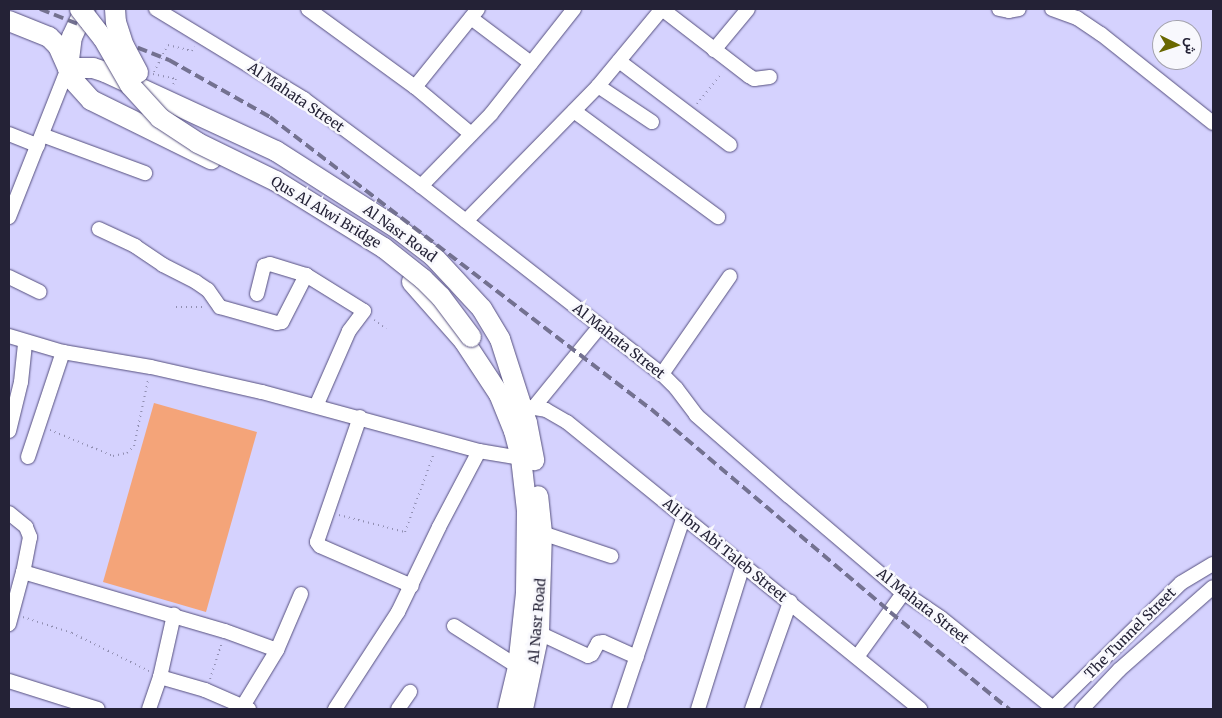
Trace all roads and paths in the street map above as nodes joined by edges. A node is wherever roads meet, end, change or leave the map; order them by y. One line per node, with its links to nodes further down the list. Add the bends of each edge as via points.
1 (80, 9): 48 (street, Qus Al Alwi Bridge, bridge, via 103,38 130,85 160,118 198,143 276,182 384,248 435,291)
2 (85, 9): 19 (street, via 72,37)
3 (115, 9): 48 (street, Qus Al Alwi Bridge, bridge, via 124,46 135,68 166,106 192,125 282,171 390,238 437,277)
4 (156, 9): 33 (street, Al Mahata Street, via 289,89)
5 (308, 9): 23 (street)
6 (574, 9): 17 (street)
7 (662, 9): 14 (street); 16 (street)
8 (748, 9): 14 (street)
9 (999, 9): 10 (street)
10 (1019, 9)
11 (1052, 9): 27 (street, via 1078,18 1102,34)
12 (475, 13): 17 (street); 23 (street)
13 (9, 22): 19 (street, Al Nasr Road, via 49,37 58,46)
14 (714, 50): 18 (street)
15 (192, 51): 21 (path, bridge, via 168,45 153,74)
16 (618, 61): 22 (street); 25 (street)
17 (531, 63): 29 (street)
18 (730, 63): 20 (street, via 754,79); 25 (path)
19 (68, 68): 30 (street); 54 (street, Al Nasr Road, via 93,68 105,72 276,151 398,229 443,266 482,309 500,339); 63 (street, Al Nasr Road, via 73,80 91,100 269,188 376,254 413,283 464,341 499,394)
20 (770, 77)
21 (176, 79)
22 (598, 86): 24 (street); 26 (street)
23 (415, 87): 29 (street)
24 (574, 111): 35 (street); 36 (street)
25 (689, 113): 31 (street)
26 (652, 122)
27 (1213, 122)
28 (9, 134): 30 (street)
29 (471, 134): 33 (street)
30 (40, 140): 32 (street); 34 (street)
31 (730, 145)
32 (145, 173)
33 (421, 186): 36 (street, Al Mahata Street)
34 (9, 217)
35 (718, 217)
36 (466, 221): 46 (street, Al Mahata Street)
37 (99, 229): 44 (street, via 196,282 208,290)
38 (306, 275): 42 (street, via 270,264 264,266); 44 (street, via 282,322); 45 (street)
39 (730, 276): 53 (street)
40 (9, 277): 41 (street)
41 (40, 292)
42 (257, 294)
43 (176, 307): 44 (path)
44 (220, 307)
45 (364, 311): 47 (path); 55 (street, via 349,331)
46 (600, 326): 53 (street, Al Mahata Street); 56 (street)
47 (386, 329)
48 (476, 333): 54 (street, Qus Al Alwi Bridge); 63 (street, Qus Al Alwi Bridge, via 505,387 516,418)
49 (9, 336): 50 (street)
50 (25, 343): 51 (street); 59 (street, via 21,382)
51 (63, 352): 52 (street); 58 (street)
52 (151, 367): 55 (street); 58 (path, via 134,446 126,453 113,456)
53 (662, 374): 74 (street, Al Mahata Street, via 705,423)
54 (514, 380): 56 (street, Al Nasr Road)
55 (316, 406): 57 (street)
56 (528, 406): 66 (street, Ali Ibn Abi Taleb Street, via 546,410 567,422); 67 (street, Al Nasr Road)
57 (360, 417): 60 (street); 64 (street)
58 (38, 426): 62 (street)
59 (9, 431)
60 (439, 439): 61 (street); 64 (path, via 405,532)
61 (479, 451): 63 (street); 72 (street)
62 (28, 457)
63 (521, 458): 86 (street, Al Nasr Road, via 527,511 524,630)
64 (328, 512): 72 (street, via 318,544)
65 (9, 513): 71 (street, via 30,537)
66 (684, 516): 70 (street, Ali Ibn Abi Taleb Street); 84 (street)
67 (542, 533): 68 (street); 81 (street, Al Nasr Road)
68 (611, 556)
69 (1213, 564): 101 (street, The Tunnel Street, via 1181,583)
70 (743, 565): 76 (street, Ali Ibn Abi Taleb Street); 98 (street)
71 (23, 572): 77 (street); 78 (street)
72 (412, 586): 93 (street)
73 (1213, 587): 102 (street, The Tunnel Street, via 1119,670)
74 (904, 592): 83 (street); 101 (street, Al Mahata Street, via 941,618)
75 (301, 594): 82 (street)
76 (790, 602): 83 (street, Ali Ibn Abi Taleb Street); 99 (street)
77 (174, 615): 80 (street); 87 (street)
78 (10, 618): 87 (path, via 72,633)
79 (454, 626): 86 (street)
80 (226, 631): 82 (street); 85 (path)
81 (539, 633): 84 (street, via 588,656 603,642); 96 (street, Al Nasr Road)
82 (277, 650): 90 (street)
83 (857, 656): 100 (street, Ali Ibn Abi Taleb Street)
84 (637, 657): 97 (street)
85 (215, 665)
86 (518, 667): 95 (street, Al Nasr Road)
87 (160, 677): 90 (street); 92 (street)
88 (9, 681): 91 (street)
89 (410, 692): 94 (street)
90 (239, 707)
91 (98, 709)
92 (149, 709)
93 (336, 709)
94 (398, 709)
95 (508, 709)
96 (524, 709)
97 (619, 709)
98 (698, 709)
99 (752, 709)
100 (920, 709)
101 (1052, 709)
102 (1082, 709)

